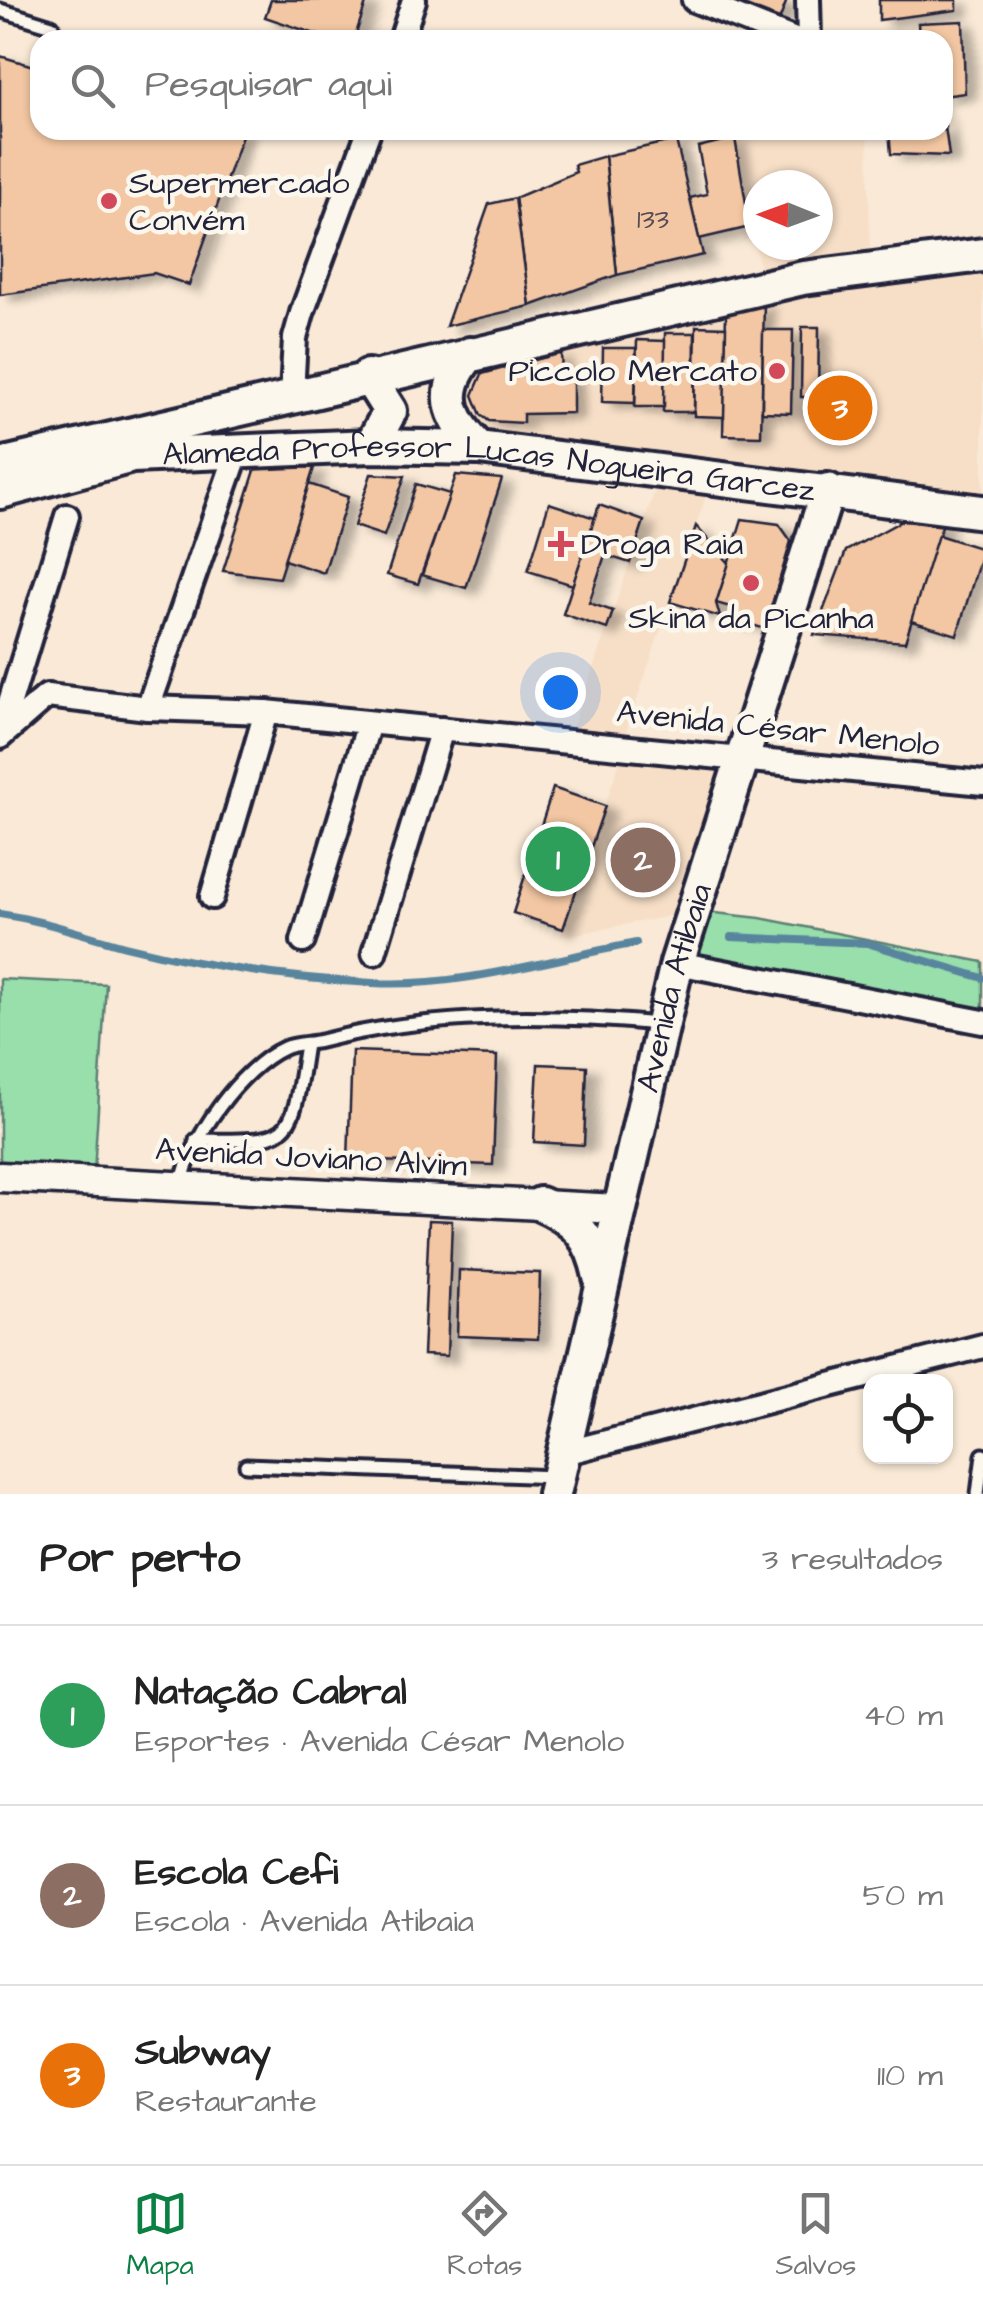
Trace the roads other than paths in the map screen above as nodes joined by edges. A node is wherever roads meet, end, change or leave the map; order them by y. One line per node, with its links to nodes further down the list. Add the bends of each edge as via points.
1 (414, 0): 6 (street)
2 (694, 0): 7 (street)
3 (808, 0): 8 (street)
4 (0, 10): 5 (lane)
5 (52, 26)
6 (404, 30)
7 (770, 30)
8 (809, 30)
9 (365, 140): 13 (street, via 302,314)
10 (983, 255): 11 (main road, Alameda Professor Lucas Nogueira Garcez, via 803,278)
11 (470, 354): 12 (main road, Alameda Professor Lucas Nogueira Garcez); 15 (main road, via 450,384 449,399 452,417)
12 (368, 376): 13 (main road, Alameda Professor Lucas Nogueira Garcez); 14 (main road, via 390,411)
13 (292, 394): 17 (main road, Alameda Professor Lucas Nogueira Garcez)
14 (371, 446): 15 (main road, Alameda Professor Lucas Nogueira Garcez); 16 (main road, Alameda Professor Lucas Nogueira Garcez)
15 (479, 448): 18 (main road, Alameda Professor Lucas Nogueira Garcez)
16 (238, 453): 19 (main road, Alameda Professor Lucas Nogueira Garcez, via 132,456); 22 (street)
17 (0, 465)
18 (828, 490): 20 (main road, Alameda Professor Lucas Nogueira Garcez); 27 (main road, Avenida Atibaia)
19 (0, 492)
20 (983, 512)
21 (67, 516): 26 (street)
22 (148, 708): 23 (street, Avenida César Menolo); 26 (street, Avenida César Menolo, via 46,696)
23 (266, 712): 24 (street, Avenida César Menolo); 29 (street)
24 (370, 723): 25 (street, Avenida César Menolo); 30 (street)
25 (442, 729): 27 (street, Avenida César Menolo); 31 (street)
26 (0, 736)
27 (744, 757): 28 (street, Avenida César Menolo); 32 (main road, Avenida Atibaia)
28 (983, 783)
29 (212, 897)
30 (303, 942)
31 (374, 954)
32 (677, 963): 33 (street); 34 (main road, Avenida Atibaia)
33 (983, 1022)
34 (662, 1024): 35 (lane, via 476,1018); 40 (main road, Avenida Atibaia)
35 (306, 1044): 36 (lane, via 268,1056); 36 (lane, via 295,1113 284,1133)
36 (196, 1140): 38 (lane)
37 (0, 1177): 38 (street, Avenida Joviano Alvim)
38 (181, 1186): 39 (street, Avenida Joviano Alvim)
39 (540, 1204): 40 (street, Avenida Joviano Alvim); 41 (main road, via 584,1233)
40 (618, 1209): 41 (main road, Avenida Atibaia)
41 (601, 1281): 45 (main road, Avenida Atibaia)
42 (983, 1346): 45 (street)
43 (983, 1455): 46 (lane)
44 (246, 1466): 45 (lane)
45 (559, 1475)
46 (978, 1494)

